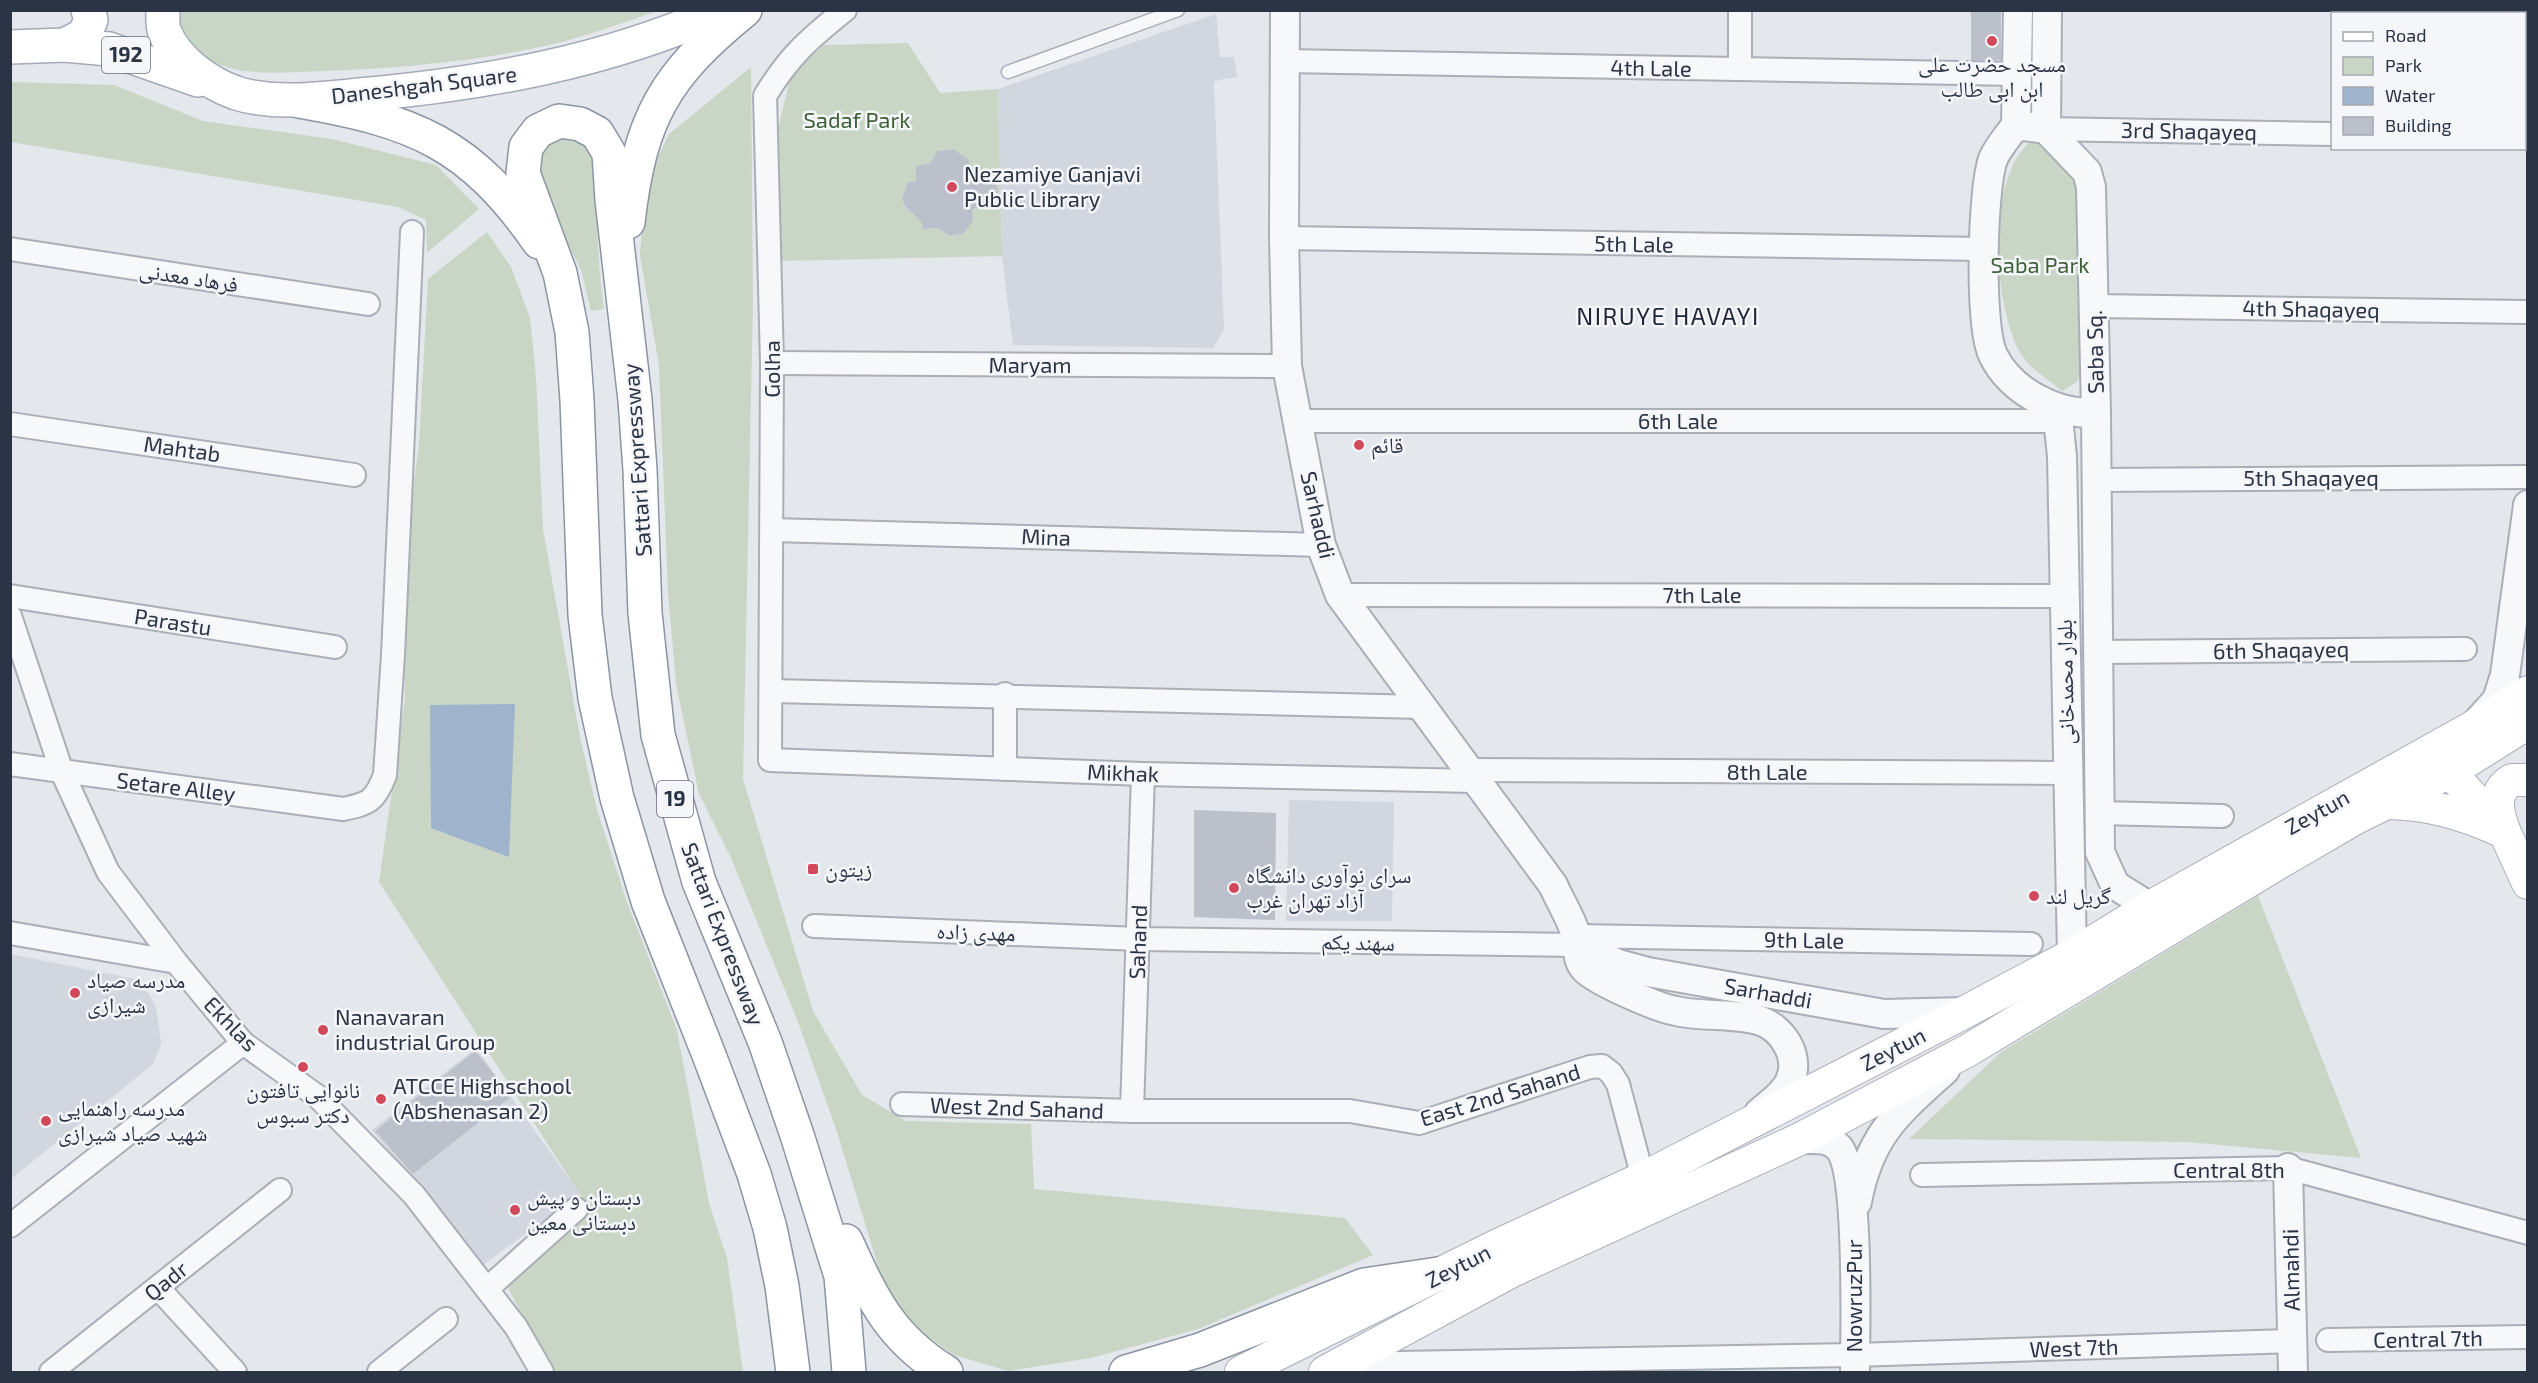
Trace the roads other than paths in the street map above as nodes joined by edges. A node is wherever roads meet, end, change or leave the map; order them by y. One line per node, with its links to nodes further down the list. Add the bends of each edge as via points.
1 (88, 10): 11 (main road, via 91,20 84,35)
2 (163, 10): 17 (main road, Daneshgah Square, via 163,31 179,57)
3 (722, 10): 18 (main road, Daneshgah Square, via 629,45 554,67 436,88)
4 (745, 10): 29 (main road, via 708,42 663,94 645,133 633,179 628,225)
5 (845, 10): 31 (street, Golha, via 806,41 784,65 765,96)
6 (1178, 10): 15 (lane)
7 (1285, 10): 13 (street, Sarhaddi)
8 (1740, 10): 14 (street)
9 (2018, 10): 16 (street)
10 (2047, 10): 20 (street)
11 (65, 45): 12 (main road, 192); 17 (main road, 192, via 109,49)
12 (10, 47)
13 (1284, 61): 14 (street, 4th Lale); 23 (street, Sarhaddi)
14 (1740, 69): 16 (street, 4th Lale)
15 (1008, 72)
16 (2017, 74): 19 (street)
17 (237, 93): 18 (main road, Daneshgah Square)
18 (299, 100): 26 (main road, via 379,117 422,133 458,153 523,219)
19 (2016, 125): 20 (street); 25 (street, Saba Sq., via 1994,157 1987,183)
20 (2046, 129): 21 (street, 3rd Shaqayeq); 28 (street, Saba Sq., via 2087,172 2091,187)
21 (2331, 134)
22 (412, 232): 60 (street, Setare Alley, via 393,655 385,775 379,791 366,804 342,809)
23 (1284, 238): 25 (street, 5th Lale); 32 (street, Sarhaddi)
24 (10, 249): 27 (street, فرهاد معدنی)
25 (1984, 249): 34 (street, Saba Sq., via 1987,333 1993,355 2004,372)
26 (560, 273): 29 (main road, Sattari Expressway / 19, via 523,173 526,147 538,131 559,121 580,124 597,133 609,153); 96 (main road, 19, via 572,332 585,615 595,698 617,798 648,901 754,1174)
27 (368, 304)
28 (2094, 306): 30 (street, 4th Shaqayeq); 33 (street, Saba Sq.)
29 (626, 311): 85 (main road, Sattari Expressway / 19, via 640,470 645,613 658,735 699,882 765,1042)
30 (2528, 312)
31 (772, 363): 32 (street, Maryam); 41 (street, Golha)
32 (1287, 366): 35 (street, Sarhaddi)
33 (2096, 413): 34 (street, Saba Sq.); 39 (street, بلوار محمدخانی)
34 (2058, 415): 35 (street, 6th Lale); 45 (street, بلوار محمدخانی)
35 (1298, 421): 42 (street, Sarhaddi)
36 (10, 424): 37 (street, Mahtab)
37 (354, 475)
38 (2528, 477): 39 (street, 5th Shaqayeq)
39 (2095, 480): 49 (street, بلوار محمدخانی)
40 (2528, 505): 55 (street, via 2505,675 2497,699)
41 (772, 530): 42 (street, Mina); 50 (street, Golha)
42 (1321, 545): 43 (street, Sarhaddi)
43 (1340, 595): 45 (street, 7th Lale); 53 (street, Sarhaddi)
44 (10, 596): 47 (street, Parastu)
45 (2064, 596): 61 (street, بلوار محمدخانی)
46 (10, 616): 60 (street, Ekhlas)
47 (335, 647)
48 (2465, 649): 49 (street, 6th Shaqayeq)
49 (2096, 652): 67 (street, بلوار محمدخانی)
50 (771, 691): 52 (street); 57 (street, Golha)
51 (2528, 692): 55 (main road, Zeytun)
52 (1005, 694): 53 (street); 59 (street)
53 (1421, 707): 63 (street, Sarhaddi)
54 (2527, 726): 56 (main road, Zeytun)
55 (2471, 728): 56 (main road, Zeytun)
56 (2443, 759): 65 (main road, Zeytun); 68 (main road); 71 (main road, Zeytun)
57 (770, 760): 59 (street, Mikhak)
58 (10, 764): 60 (street, Setare Alley)
59 (1005, 769): 62 (street, Mikhak)
60 (62, 772): 78 (street, Ekhlas, via 108,872)
61 (2067, 773): 63 (street, 8th Lale); 69 (street, بلوار محمدخانی)
62 (1143, 774): 63 (street, Mikhak); 74 (street, Sahand)
63 (1472, 775): 75 (street, Sarhaddi, via 1552,885)
64 (2528, 780): 68 (main road, via 2512,780 2498,796)
65 (2387, 803): 68 (main road, via 2421,804 2470,817); 81 (main road, Zeytun, via 2282,861)
66 (2222, 816): 67 (street)
67 (2100, 825): 69 (street, via 2090,847 2080,847); 71 (street, بلوار محمدخانی, via 2100,852 2115,885)
68 (2505, 833): 70 (main road)
69 (2068, 837): 77 (street, بلوار محمدخانی)
70 (2528, 883)
71 (2150, 907): 77 (main road, Zeytun)
72 (814, 926): 74 (street, مهدی زاده)
73 (10, 933): 78 (street)
74 (1138, 939): 75 (street, سهند يكم); 83 (street, Sahand)
75 (1577, 941): 76 (street, 9th Lale); 79 (street, Sarhaddi, via 1618,964 1648,972 1884,1014); 84 (street, Sarhaddi, via 1580,962 1586,970 1617,988 1674,1011 1757,1020 1783,1036 1793,1065 1790,1080 1782,1093)
76 (2031, 944)
77 (2072, 955): 79 (main road, Zeytun)
78 (176, 962): 80 (street, Ekhlas)
79 (1965, 1012): 84 (main road, Zeytun)
80 (243, 1043): 93 (street); 98 (street, Ekhlas, via 317,1096 414,1195)
81 (1967, 1052): 86 (main road, Zeytun); 92 (street, NowruzPur, via 1899,1111 1876,1142 1862,1174)
82 (902, 1104): 83 (street, West 2nd Sahand)
83 (1132, 1111): 89 (street, East 2nd Sahand, via 1350,1111 1419,1123 1602,1066 1618,1084)
84 (1749, 1122): 89 (main road, Zeytun)
85 (797, 1135): 112 (main road, Sattari Expressway / 19, via 841,1276); 113 (main road, via 869,1291 895,1332 922,1358)
86 (1800, 1139): 92 (street, NowruzPur, via 1824,1139 1839,1149); 104 (main road, Zeytun, via 1512,1270)
87 (2288, 1168): 88 (street, Central 8th); 94 (street, Central 8th); 102 (street, Almahdi)
88 (1922, 1175)
89 (1643, 1178): 95 (main road, Zeytun)
90 (280, 1190): 97 (street, Qadr)
91 (576, 1209): 98 (street)
92 (1854, 1219): 103 (street, NowruzPur)
93 (10, 1226)
94 (2528, 1233)
95 (1445, 1273): 114 (main road, via 1364,1285 1200,1350); 115 (main road, Zeytun)
96 (782, 1286): 110 (main road); 111 (main road, 19)
97 (158, 1288): 106 (street, Qadr); 107 (street)
98 (488, 1288): 109 (street, Ekhlas)
99 (446, 1319): 108 (street)
100 (2528, 1338): 101 (street, Central 7th)
101 (2328, 1340)
102 (2292, 1341): 103 (street, West 7th); 116 (street, Almahdi)
103 (1855, 1364): 105 (street, West 7th)
104 (1333, 1368): 105 (street, West 7th)
105 (1447, 1369)
106 (51, 1372)
107 (235, 1372)
108 (379, 1372)
109 (542, 1372)
110 (777, 1372)
111 (793, 1372)
112 (849, 1372)
113 (946, 1372)
114 (1126, 1372)
115 (1241, 1372)
116 (2293, 1372)

